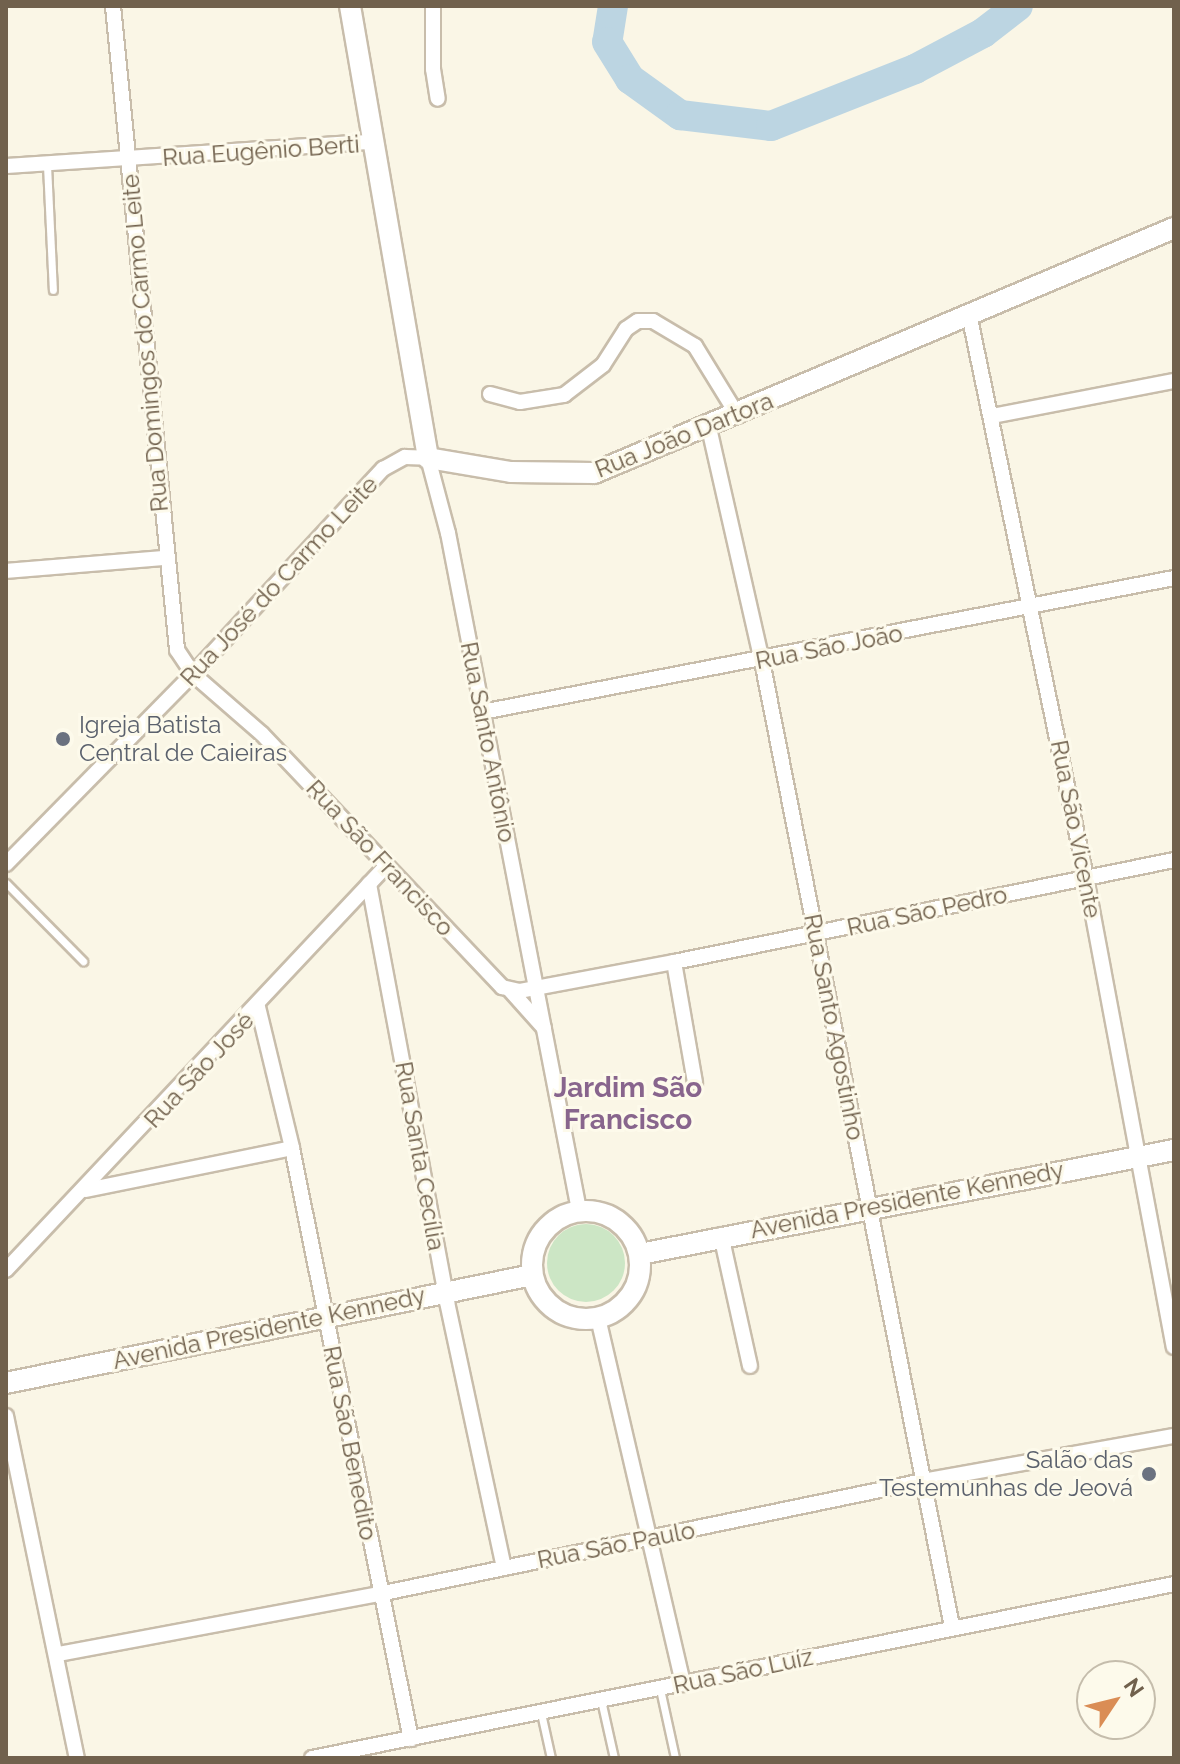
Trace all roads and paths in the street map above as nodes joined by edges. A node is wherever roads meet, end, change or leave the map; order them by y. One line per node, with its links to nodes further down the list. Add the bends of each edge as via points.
1 (113, 6): 6 (street, Rua Domingos do Carmo Leite)
2 (350, 6): 5 (street)
3 (433, 6): 4 (street)
4 (438, 99)
5 (372, 142): 6 (street, Rua Eugênio Berti); 17 (street)
6 (128, 161): 7 (street, Rua Eugênio Berti); 18 (street, Rua Domingos do Carmo Leite)
7 (47, 165): 8 (street, Rua Eugênio Berti); 10 (lane)
8 (6, 166)
9 (1174, 228): 11 (street, Rua João Dartora)
10 (53, 290)
11 (969, 314): 14 (street, Rua João Dartora); 15 (street, Rua São Vicente)
12 (1174, 381): 15 (street)
13 (490, 394): 14 (street, via 520,402 564,395 603,365 626,329 638,321 653,321 695,346)
14 (738, 416): 16 (street, Rua João Dartora)
15 (992, 416): 21 (street, Rua São Vicente)
16 (709, 428): 17 (street, Rua João Dartora, via 626,463 581,474 511,472); 22 (street, Rua Santo Agostinho)
17 (428, 458): 23 (street, Rua José do Carmo Leite, via 405,457 383,469); 24 (street, Rua Santo Antônio)
18 (165, 558): 19 (street); 23 (street, Rua Domingos do Carmo Leite, via 177,650)
19 (6, 571)
20 (1174, 578): 21 (street, Rua São João)
21 (1032, 607): 22 (street, Rua São João); 28 (street, Rua São Vicente)
22 (762, 661): 24 (street, Rua São João); 31 (street, Rua Santo Agostinho)
23 (193, 674): 26 (street, Rua José do Carmo Leite); 27 (street, Rua São Francisco, via 262,734)
24 (482, 712): 34 (street, Rua Santo Antônio)
25 (1174, 860): 28 (street, Rua São Pedro)
26 (6, 864)
27 (386, 866): 30 (street, Rua São José); 35 (street, Rua São Francisco)
28 (1086, 878): 31 (street, Rua São Pedro); 41 (street, Rua São Vicente)
29 (6, 883): 32 (lane)
30 (369, 884): 36 (street, Rua São José); 49 (street, Rua Santa Cecília)
31 (815, 934): 33 (street, Rua São Pedro); 43 (street, Rua Santo Agostinho)
32 (83, 961)
33 (674, 962): 34 (street, Rua São Pedro); 38 (street)
34 (538, 988): 35 (street); 37 (street, Rua Santo Antônio)
35 (510, 990): 37 (street)
36 (258, 1007): 39 (street, Rua São Benedito); 42 (street, Rua São José)
37 (544, 1028): 44 (street, Rua Santo Antônio)
38 (695, 1082)
39 (292, 1148): 42 (street); 50 (street, Rua São Benedito)
40 (1174, 1150): 41 (street, Avenida Presidente Kennedy)
41 (1138, 1157): 43 (street, Avenida Presidente Kennedy); 52 (street, Rua São Vicente)
42 (86, 1190): 47 (street, Rua São José)
43 (871, 1207): 45 (street, Avenida Presidente Kennedy); 57 (street, Rua Santo Agostinho)
44 (579, 1210): 46 (street, via 613,1217 627,1228); 48 (street, via 548,1224 537,1238)
45 (721, 1235): 46 (street, Avenida Presidente Kennedy); 53 (street)
46 (640, 1254): 51 (street, via 634,1291 613,1313)
47 (6, 1270)
48 (532, 1275): 49 (street, Avenida Presidente Kennedy); 51 (street, via 548,1304 563,1314)
49 (444, 1291): 50 (street, Avenida Presidente Kennedy); 59 (street, Rua Santa Cecília)
50 (326, 1318): 54 (street, Avenida Presidente Kennedy); 61 (street, Rua São Benedito)
51 (598, 1318): 58 (street)
52 (1174, 1347)
53 (750, 1366)
54 (6, 1383)
55 (6, 1416): 63 (street)
56 (1174, 1436): 57 (street, Rua São Paulo)
57 (923, 1481): 58 (street, Rua São Paulo); 62 (street, Rua Santo Agostinho)
58 (649, 1539): 59 (street, Rua São Paulo); 64 (street)
59 (504, 1568): 61 (street, Rua São Paulo)
60 (1174, 1584): 62 (street, Rua São Luíz)
61 (379, 1594): 63 (street, Rua São Paulo); 68 (street, Rua São Benedito)
62 (952, 1627): 64 (street, Rua São Luíz)
63 (58, 1654): 69 (street)
64 (683, 1684): 65 (street, Rua São Luíz)
65 (660, 1689): 66 (street, Rua São Luíz); 73 (lane)
66 (601, 1700): 67 (street, Rua São Luíz); 72 (lane)
67 (541, 1713): 68 (street, Rua São Luíz); 71 (lane)
68 (411, 1739): 70 (street, Rua São Luíz)
69 (77, 1758)
70 (312, 1758)
71 (551, 1758)
72 (614, 1758)
73 (675, 1758)

